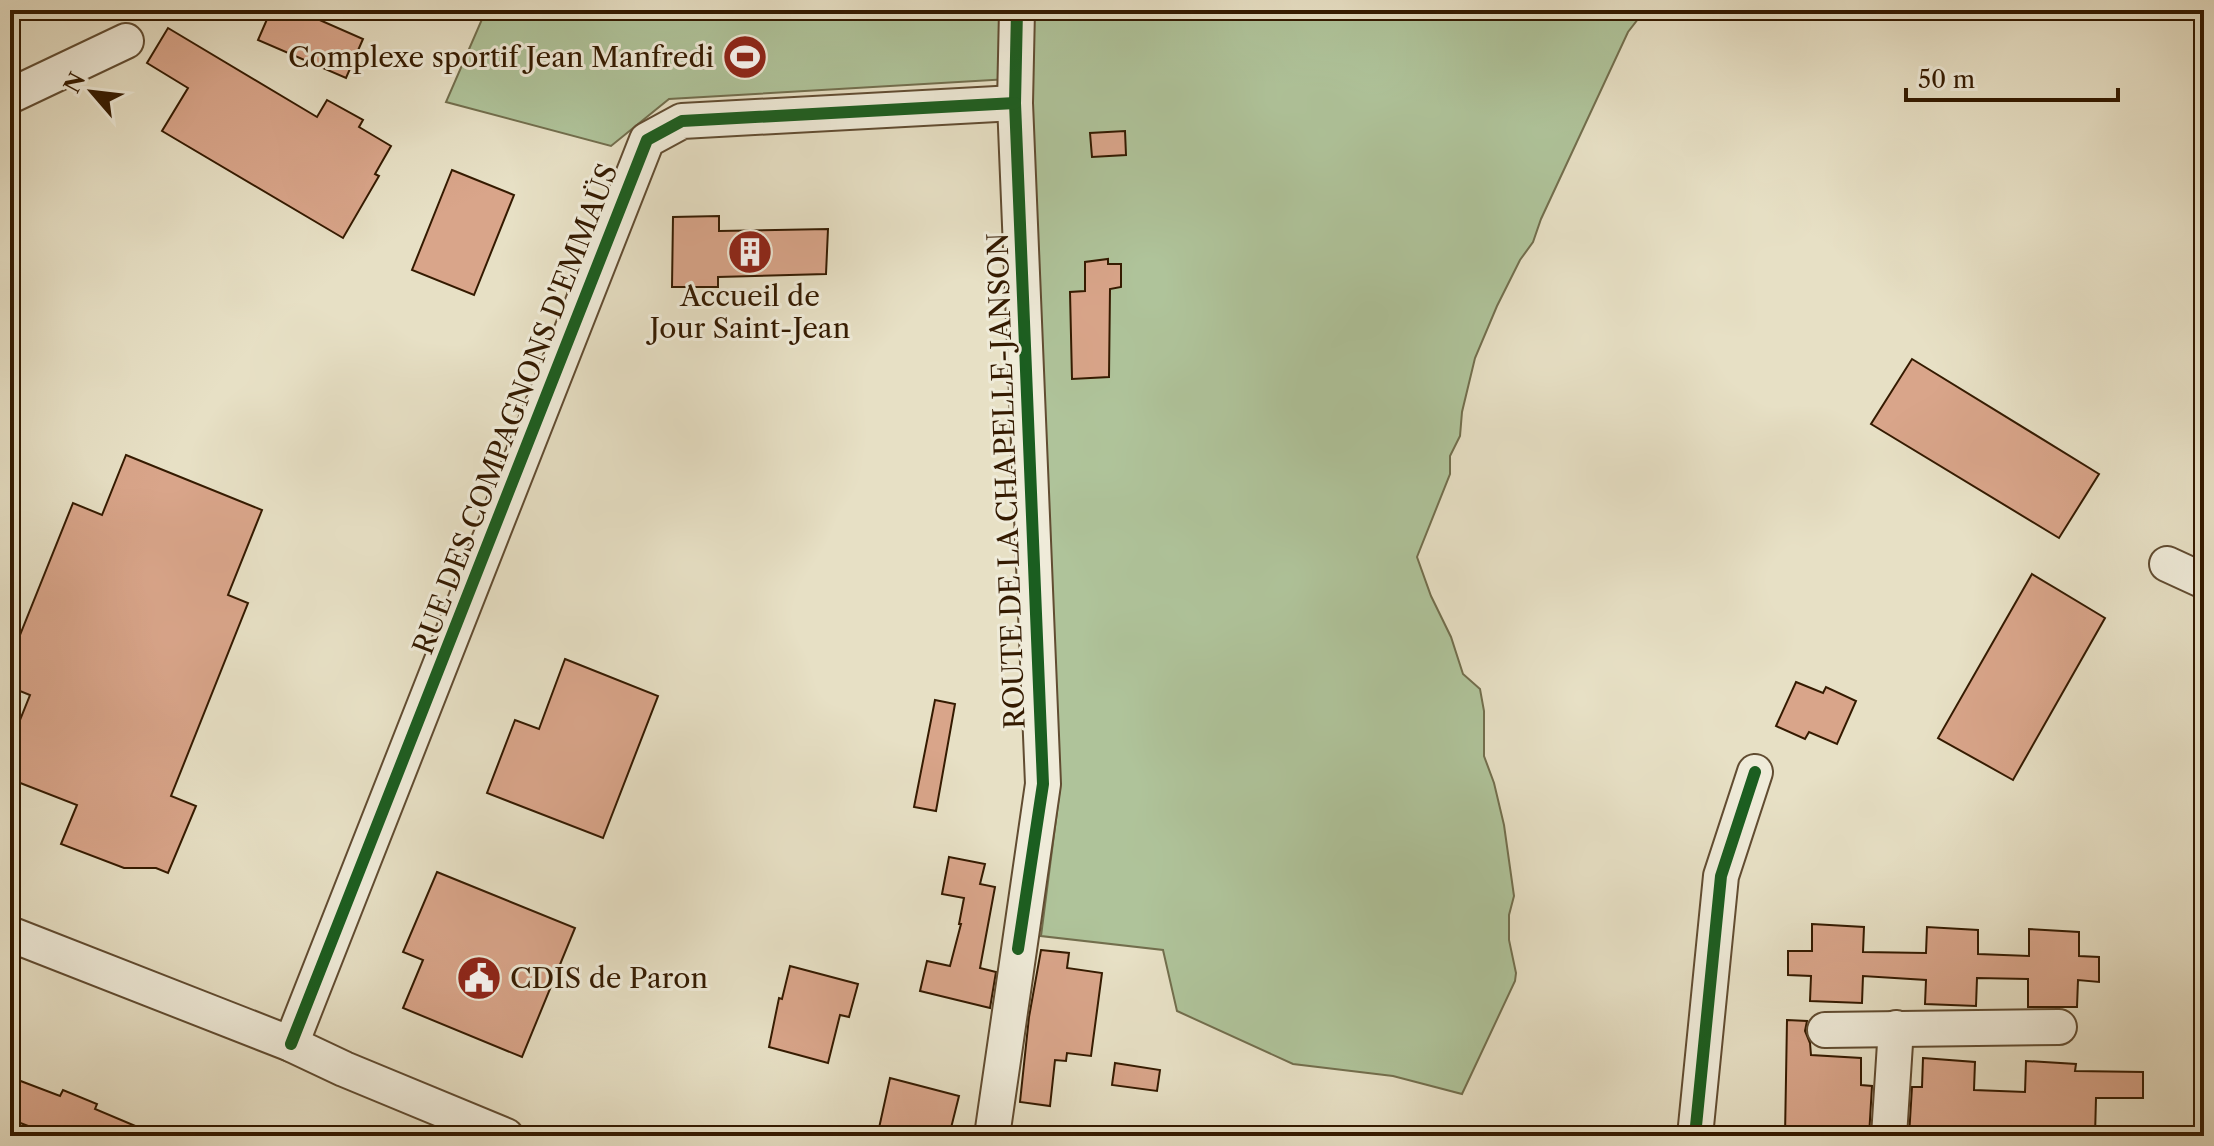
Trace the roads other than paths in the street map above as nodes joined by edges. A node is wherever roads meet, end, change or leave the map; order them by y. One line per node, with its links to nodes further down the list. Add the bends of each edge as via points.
1 (1017, 10): 4 (street, ROUTE DE LA CHAPELLE-JANSON)
2 (126, 41): 3 (street)
3 (10, 96)
4 (1015, 103): 12 (street, RUE DES COMPAGNONS D'EMMAÜS, via 682,121 647,140); 14 (street, ROUTE DE LA CHAPELLE-JANSON, via 1043,784)
5 (2167, 564): 6 (street)
6 (2204, 581)
7 (1755, 772): 15 (street, via 1721,876)
8 (10, 934): 12 (street)
9 (2059, 1027): 10 (street)
10 (1896, 1028): 11 (street); 16 (street)
11 (1825, 1030)
12 (291, 1044): 13 (street)
13 (506, 1136)
14 (992, 1136)
15 (1695, 1136)
16 (1889, 1136)

